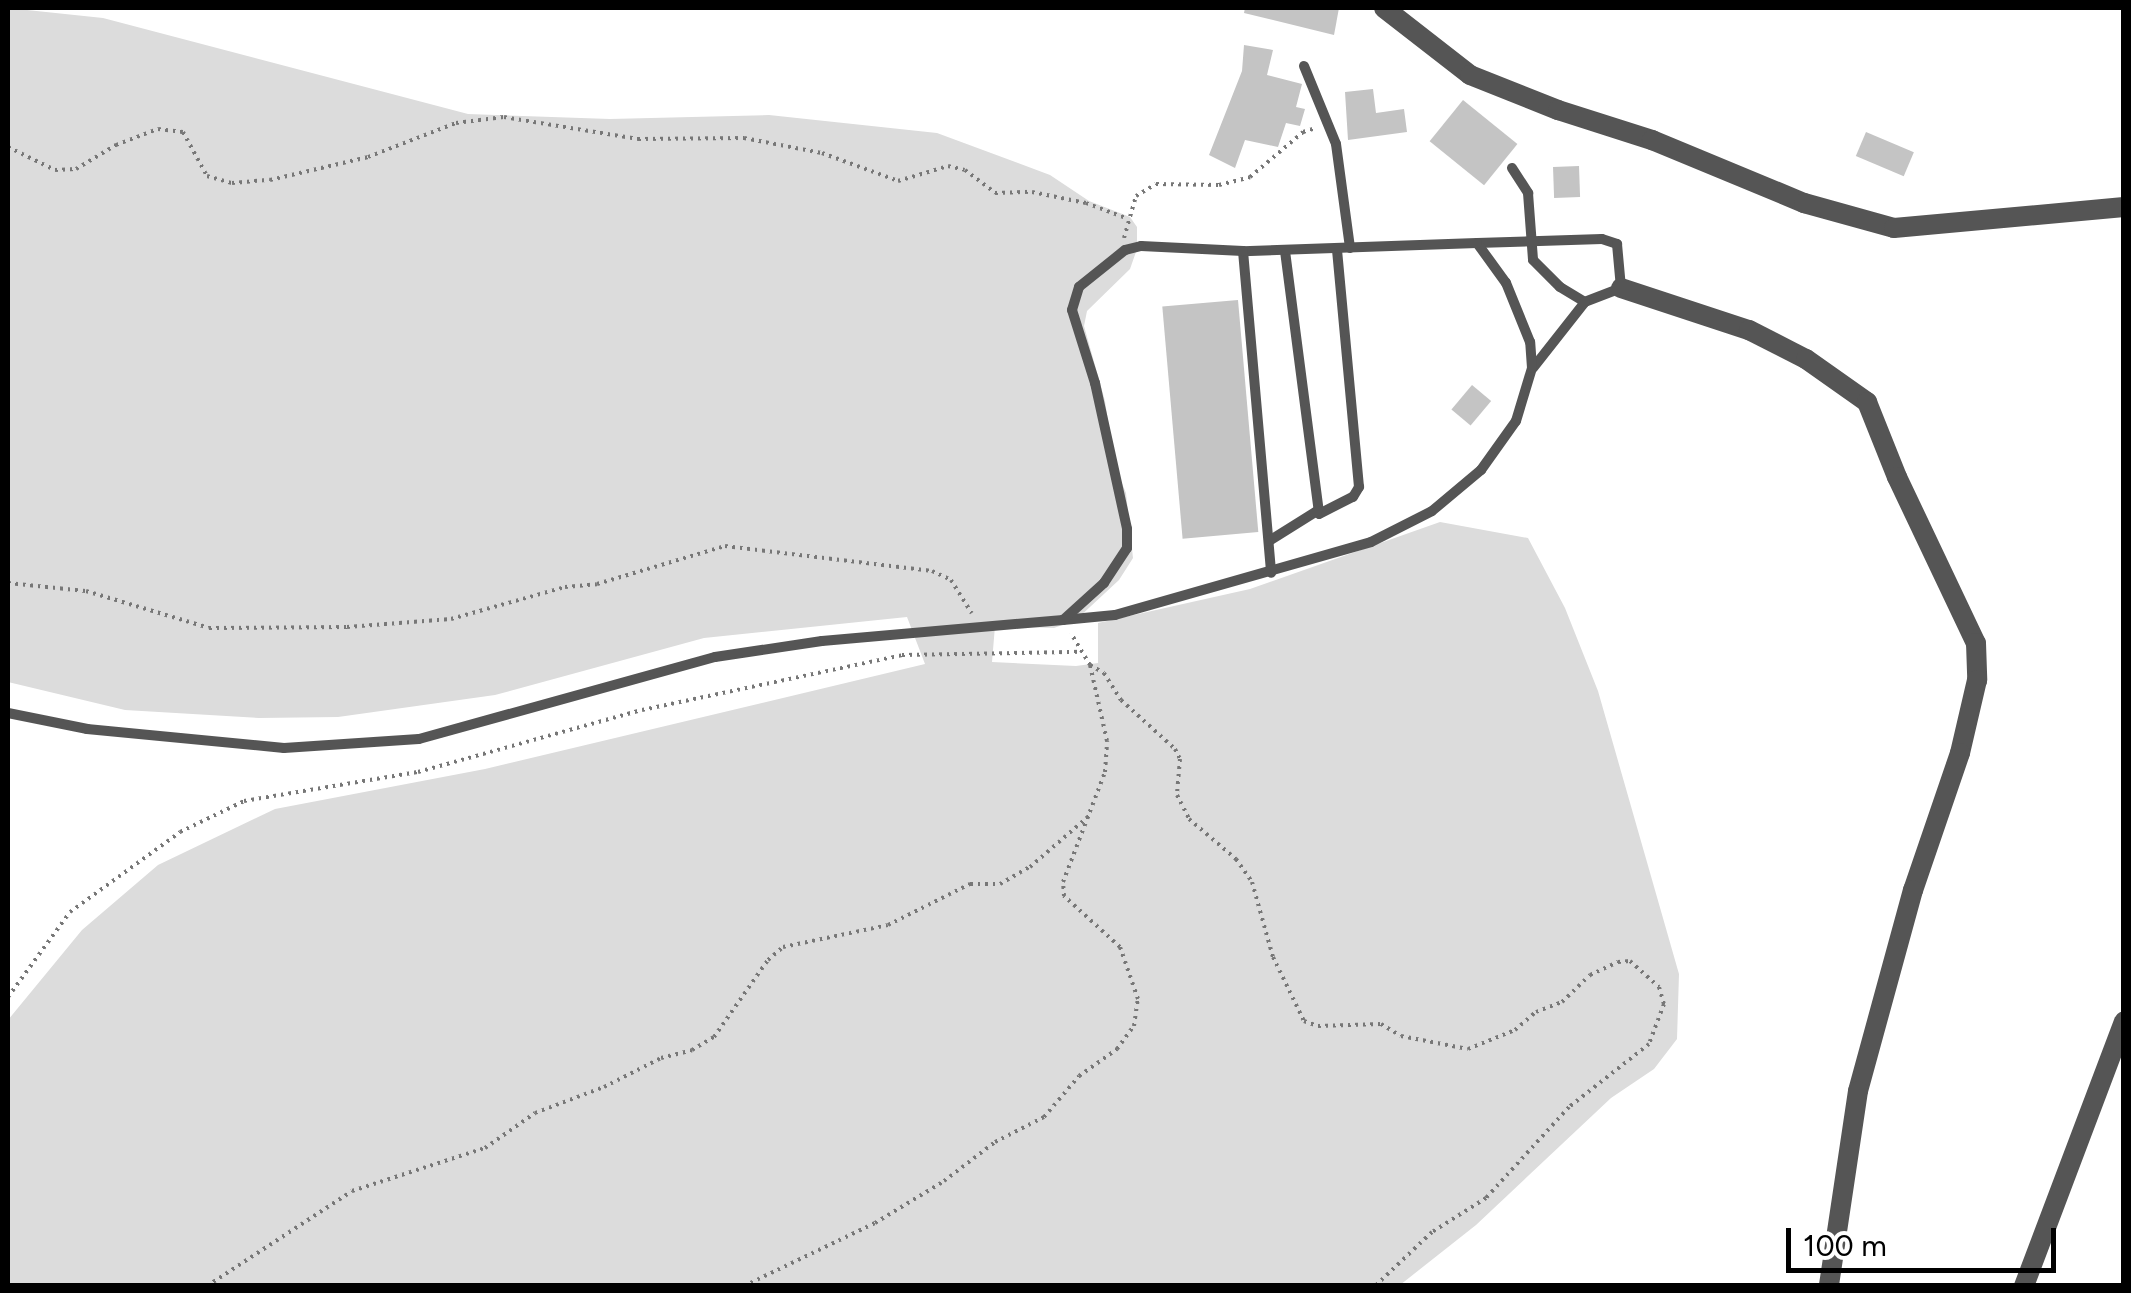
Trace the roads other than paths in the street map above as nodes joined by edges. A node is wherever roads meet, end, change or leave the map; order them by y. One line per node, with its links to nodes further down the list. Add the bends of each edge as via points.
1 (1384, 8): 4 (street, via 1470,75 1804,203 1894,228)
2 (1304, 66): 7 (lane, via 1330,124)
3 (1512, 168): 5 (lane, via 1528,193)
4 (2124, 208)
5 (1530, 240): 6 (lane); 11 (lane, via 1611,240 1619,251); 12 (lane, via 1533,260)
6 (1477, 244): 7 (lane); 13 (lane, via 1523,319)
7 (1350, 248): 8 (lane)
8 (1337, 249): 9 (lane); 14 (lane, via 1359,487 1352,497)
9 (1285, 251): 10 (lane); 14 (lane)
10 (1242, 252): 15 (lane); 17 (lane, via 1141,246 1125,250 1079,287 1072,310 1127,548 1104,583)
11 (1621, 288): 12 (lane); 20 (street, via 1748,330 1806,359 1867,402 1976,642 1977,680 1960,753 1908,906 1858,1091)
12 (1585, 302): 13 (lane)
13 (1532, 368): 16 (lane, via 1516,422 1481,470 1432,511 1371,542)
14 (1317, 511): 15 (lane)
15 (1269, 540): 16 (lane)
16 (1272, 573): 17 (lane, via 1115,615)
17 (1063, 620): 18 (lane, via 822,640 715,657 419,739 284,748 120,733)
18 (8, 713)
19 (2124, 1021): 21 (street)
20 (1829, 1286)
21 (2024, 1286)

